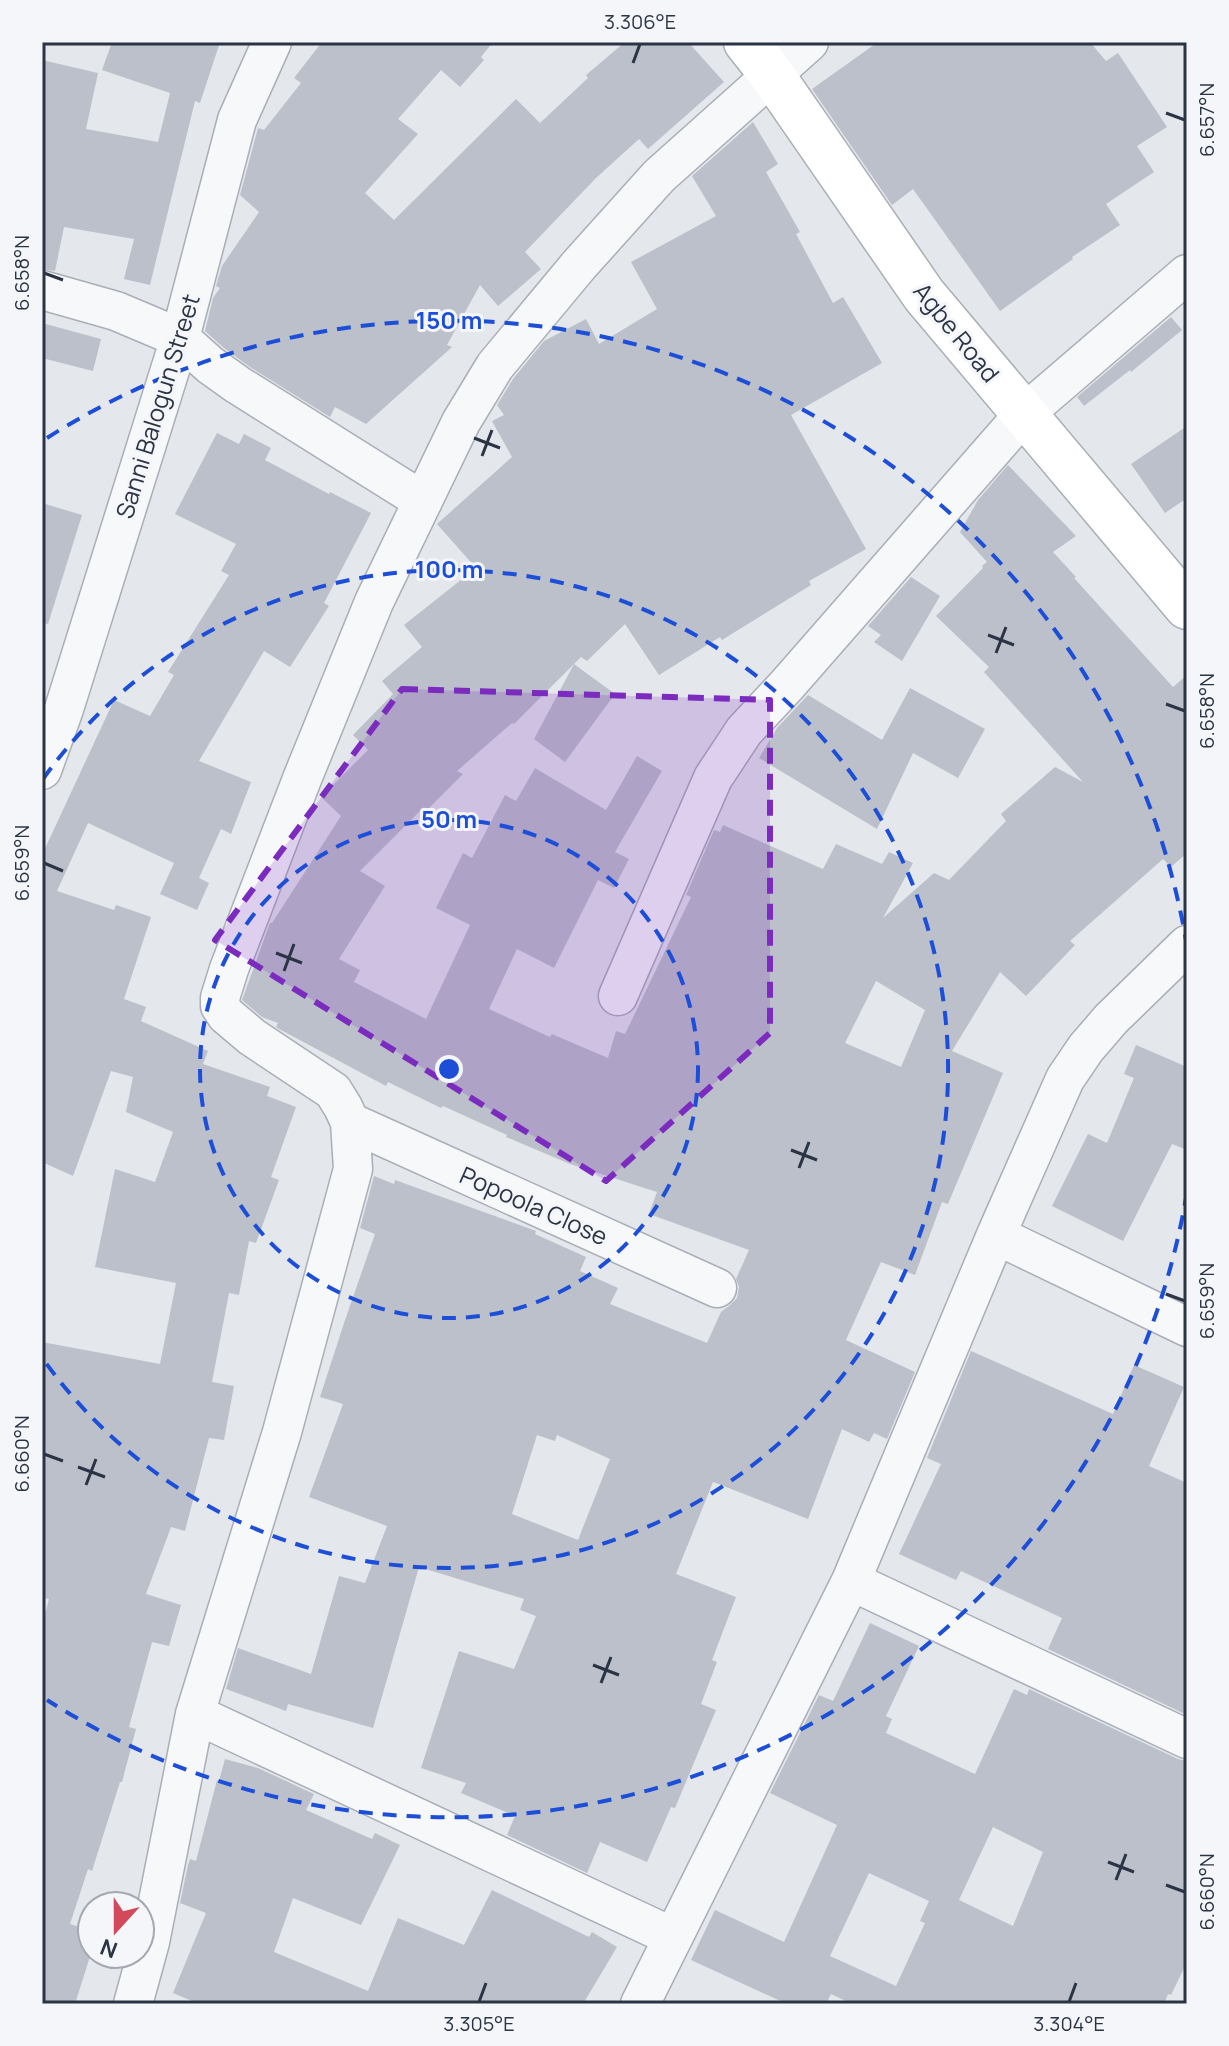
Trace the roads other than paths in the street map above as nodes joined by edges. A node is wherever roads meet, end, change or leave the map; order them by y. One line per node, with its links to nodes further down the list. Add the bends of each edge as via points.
1 (809, 42): 3 (street)
2 (260, 48): 6 (street, Sanni Balogun Street)
3 (759, 58): 7 (street, Agbe Road, via 924,295); 8 (street, via 495,366)
4 (1187, 274): 7 (street)
5 (42, 290): 6 (street, via 116,311)
6 (180, 338): 8 (street, via 238,385); 10 (street, Sanni Balogun Street)
7 (1024, 414): 9 (street, Agbe Road); 13 (street, via 744,731 713,778)
8 (423, 501): 14 (street, via 368,616 220,998 220,1006 237,1026 333,1091)
9 (1187, 607)
10 (53, 707): 11 (street, Sanni Balogun Street)
11 (42, 770)
12 (1187, 945): 15 (street, via 1111,1019 1065,1079)
13 (618, 996)
14 (350, 1122): 16 (street, Popoola Close); 19 (street, via 353,1169 282,1432)
15 (996, 1235): 17 (street); 18 (street)
16 (717, 1288)
17 (1187, 1327)
18 (851, 1581): 20 (street); 21 (street)
19 (195, 1714): 21 (street); 22 (street)
20 (1187, 1739)
21 (673, 1937): 23 (street)
22 (133, 2004)
23 (640, 2004)

